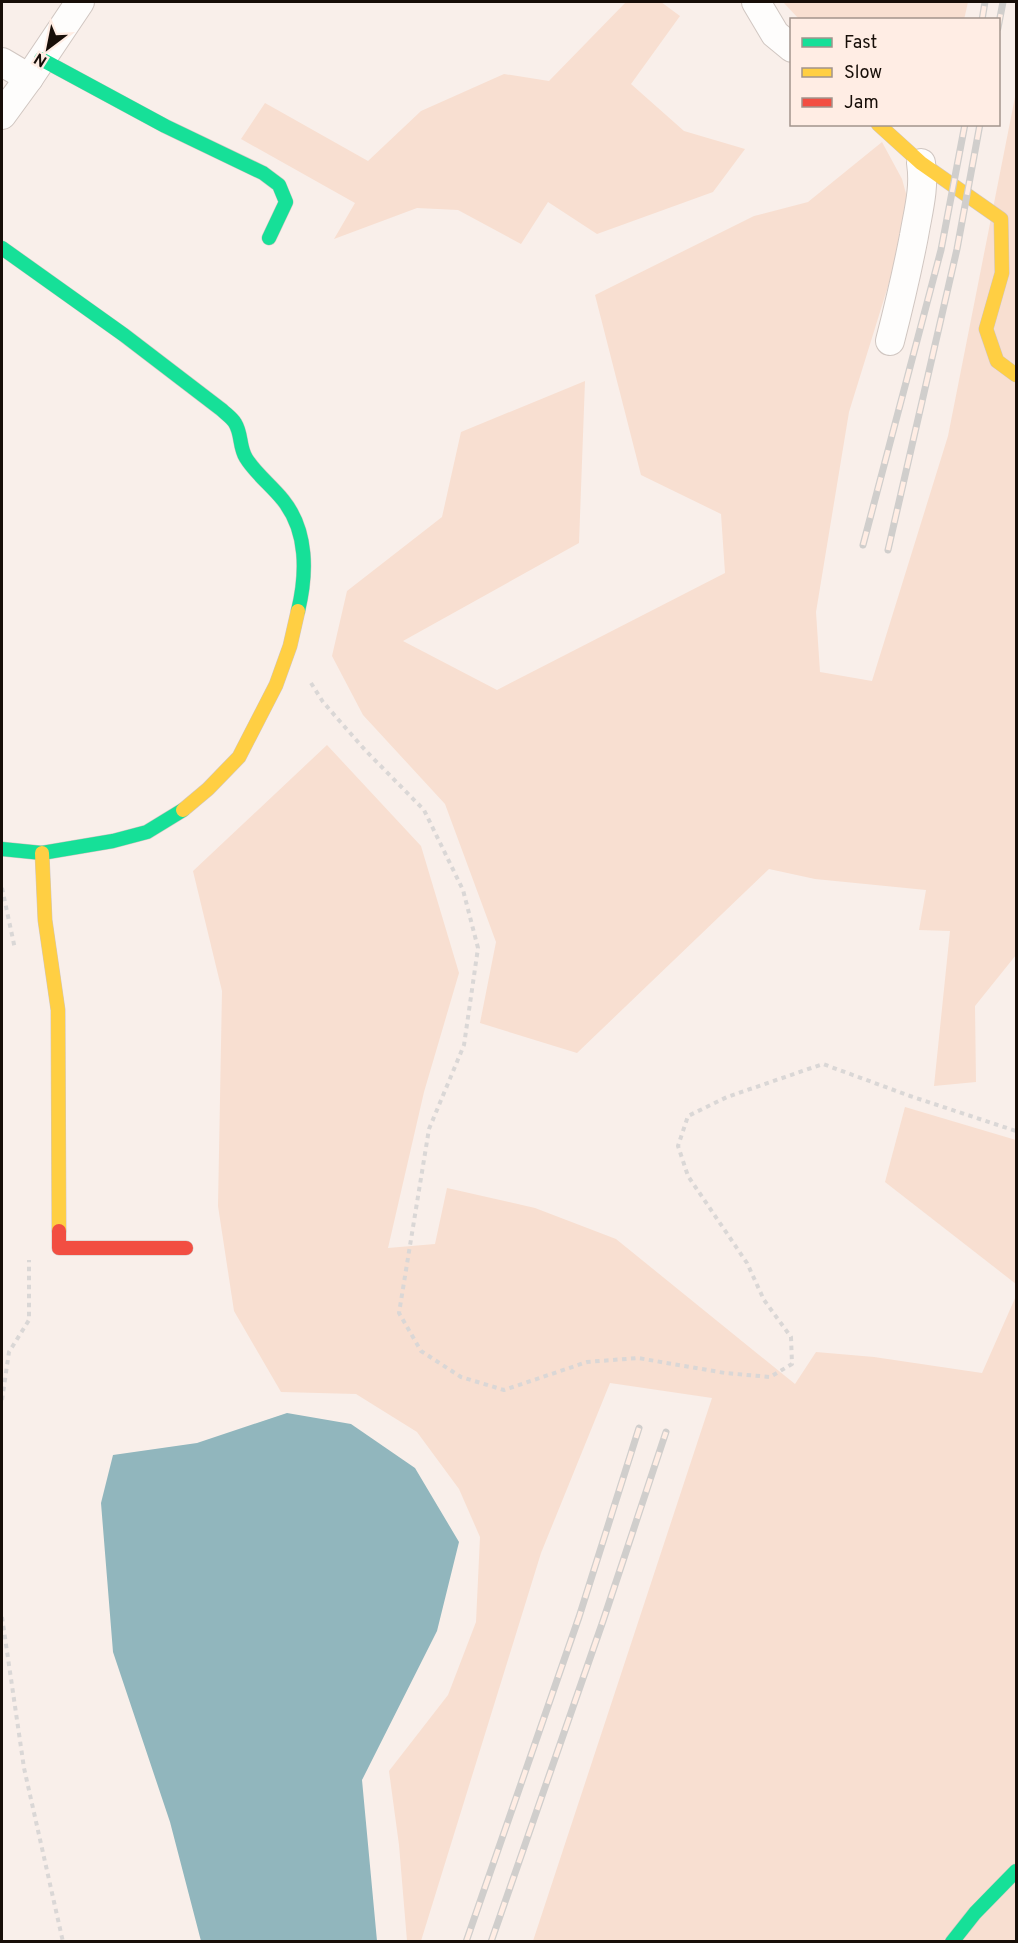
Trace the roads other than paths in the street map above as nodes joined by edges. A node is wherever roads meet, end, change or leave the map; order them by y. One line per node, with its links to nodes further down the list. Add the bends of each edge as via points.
1 (80, 2): 5 (street)
2 (756, 2): 3 (street, via 775,34)
3 (790, 46)
4 (2, 62): 5 (street)
5 (35, 68): 6 (street); 9 (street, via 263,173 279,185 286,202)
6 (2, 116)
7 (880, 126): 8 (street)
8 (921, 163): 11 (street, via 919,212); 12 (street, via 1001,219 1002,273 986,329 997,361)
9 (269, 238)
10 (2, 248): 14 (street, via 124,335 235,422 246,459 284,501 294,518 304,552 304,585 290,646 239,757 208,789 147,832)
11 (890, 341)
12 (1017, 375)
13 (2, 849): 14 (street)
14 (42, 853): 15 (street, via 45,920 58,1010 59,1248)
15 (186, 1248)
16 (1017, 1871): 17 (street)
17 (952, 1941)

